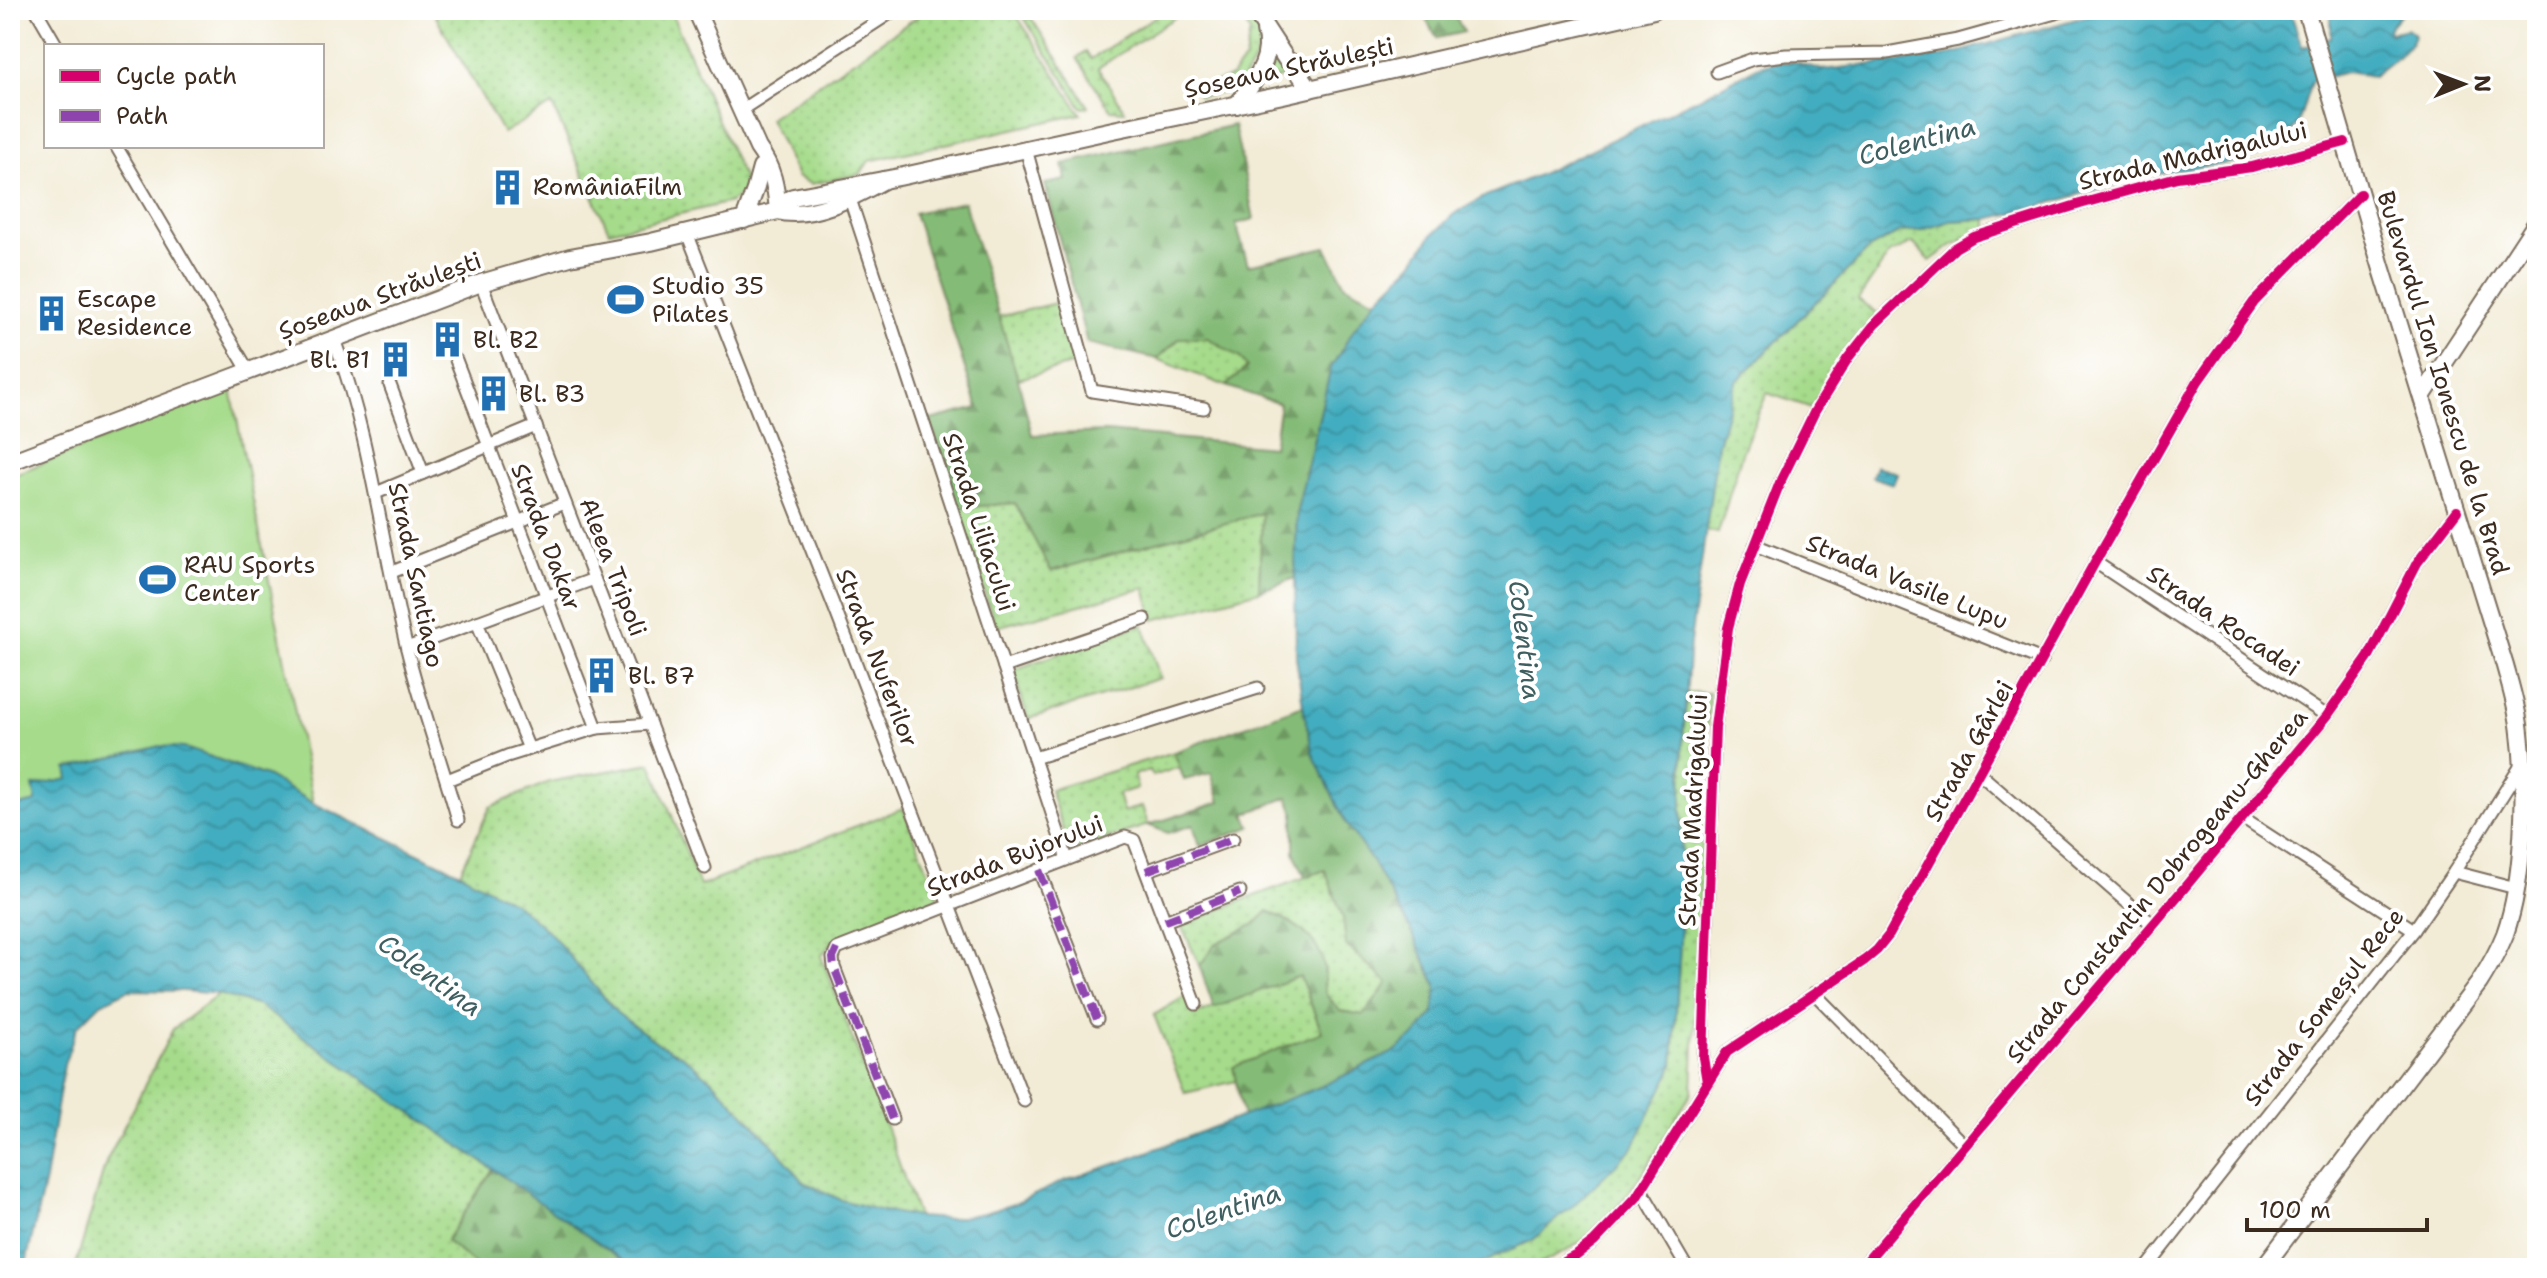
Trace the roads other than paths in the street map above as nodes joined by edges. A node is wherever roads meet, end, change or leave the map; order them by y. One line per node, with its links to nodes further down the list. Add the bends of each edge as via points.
1 (36, 10): 8 (street)
2 (696, 10): 12 (street)
3 (895, 10): 12 (street)
4 (1654, 10): 10 (street, Șoseaua Străulești)
5 (2066, 10): 9 (street, via 1887,53 1786,55 1753,59)
6 (1260, 14): 10 (street); 11 (street, via 1268,53)
7 (2308, 16): 13 (street, Bulevardul Ion Ionescu de la Brad)
8 (56, 44)
9 (1717, 72)
10 (1310, 89): 11 (street, Șoseaua Străulești)
11 (1237, 105): 15 (street, Șoseaua Străulești)
12 (741, 110): 16 (street)
13 (2345, 142): 18 (street, Bulevardul Ion Ionescu de la Brad); 40 (street, Strada Madrigalului, via 2252,167 2177,177 1974,237 1955,248 1875,324 1848,358 1815,411)
14 (117, 148): 28 (street)
15 (1026, 149): 17 (street, Șoseaua Străulești); 31 (street, via 1092,391)
16 (762, 159): 19 (street); 21 (street, via 774,178); 22 (street)
17 (884, 180): 19 (street, Șoseaua Străulești); 20 (street, Șoseaua Străulești)
18 (2360, 194): 30 (street, Bulevardul Ion Ionescu de la Brad); 41 (street, Strada Gârlei, via 2254,302 2198,381)
19 (801, 195): 21 (street, Șoseaua Străulești)
20 (850, 199): 21 (street, Șoseaua Străulești, via 796,213); 49 (street, Strada Liliacului)
21 (778, 211): 22 (street, Șoseaua Străulești)
22 (744, 220): 24 (street, Șoseaua Străulești)
23 (2537, 222): 30 (street)
24 (687, 233): 25 (street, Șoseaua Străulești, via 570,257); 69 (street, Strada Nuferilor)
25 (481, 283): 26 (street, Șoseaua Străulești); 32 (street, Aleea Tripoli)
26 (334, 339): 28 (street, Șoseaua Străulești); 36 (street, Strada Santiago)
27 (456, 360): 33 (street, Strada Dakar)
28 (248, 370): 34 (street, Șoseaua Străulești)
29 (390, 385): 35 (street)
30 (2423, 395): 38 (street, Bulevardul Ion Ionescu de la Brad)
31 (1204, 408)
32 (536, 426): 33 (street); 37 (street, Aleea Tripoli)
33 (488, 446): 35 (street); 39 (street, Strada Dakar)
34 (10, 462)
35 (423, 473): 36 (street)
36 (376, 493): 42 (street, Strada Santiago)
37 (565, 503): 39 (street); 43 (street, Aleea Tripoli)
38 (2457, 511): 51 (street, Strada Constantin Dobrogeanu-Gherea, via 2417,563 2368,658); 56 (street, Bulevardul Ion Ionescu de la Brad, via 2514,699)
39 (516, 521): 42 (street); 44 (street, Strada Dakar)
40 (1755, 545): 48 (street, Strada Vasile Lupu); 76 (street, Strada Madrigalului, via 1728,628 1715,727 1703,1057)
41 (2095, 562): 48 (street, Strada Gârlei); 51 (street, Strada Rocadei)
42 (392, 572): 47 (street, Strada Santiago)
43 (594, 579): 44 (street); 52 (street, Aleea Tripoli)
44 (545, 597): 46 (street); 53 (street, Strada Dakar)
45 (1145, 619): 49 (street)
46 (477, 622): 47 (street); 54 (street)
47 (407, 648): 58 (street, Strada Santiago)
48 (2042, 660): 57 (street, Strada Gârlei)
49 (1004, 667): 55 (street, Strada Liliacului)
50 (1258, 688): 55 (street)
51 (2327, 716): 59 (street, Strada Constantin Dobrogeanu-Gherea)
52 (650, 724): 53 (street); 63 (street, Aleea Tripoli)
53 (597, 728): 54 (street)
54 (529, 749): 58 (street)
55 (1034, 758): 62 (street, Strada Liliacului)
56 (2522, 764): 66 (street, Strada Someșul Rece); 67 (street, Bulevardul Ion Ionescu de la Brad)
57 (1980, 774): 71 (street); 73 (street, Strada Gârlei, via 1889,935 1865,960)
58 (447, 780): 60 (street, Strada Santiago)
59 (2242, 818): 71 (street, Strada Constantin Dobrogeanu-Gherea); 72 (street)
60 (458, 820)
61 (1233, 839): 65 (street)
62 (1067, 859): 64 (street, Strada Bujorului); 65 (street, Strada Bujorului, via 1129,837)
63 (705, 868)
64 (1039, 870): 69 (street, Strada Bujorului); 75 (street)
65 (1146, 871): 70 (street, Strada Bujorului)
66 (2454, 872): 67 (street); 72 (street, Strada Someșul Rece)
67 (2516, 888): 85 (street, Bulevardul Ion Ionescu de la Brad, via 2504,936 2479,983)
68 (1240, 892): 70 (street)
69 (949, 904): 77 (street, Strada Nuferilor); 78 (street, Strada Bujorului, via 837,949 833,958)
70 (1165, 921): 74 (street, Strada Bujorului)
71 (2152, 924): 79 (street, Strada Constantin Dobrogeanu-Gherea)
72 (2414, 930): 84 (street, Strada Someșul Rece)
73 (1814, 993): 76 (street, Strada Gârlei, via 1727,1052); 79 (street)
74 (1196, 1004)
75 (1097, 1019)
76 (1707, 1082): 80 (street, Strada Gârlei)
77 (1024, 1101)
78 (892, 1119)
79 (1964, 1145): 83 (street, Strada Constantin Dobrogeanu-Gherea)
80 (1642, 1191): 81 (street, Strada Gârlei, via 1594,1242); 82 (street)
81 (1552, 1268)
82 (1687, 1268)
83 (1861, 1268)
84 (2147, 1268)
85 (2263, 1268)

